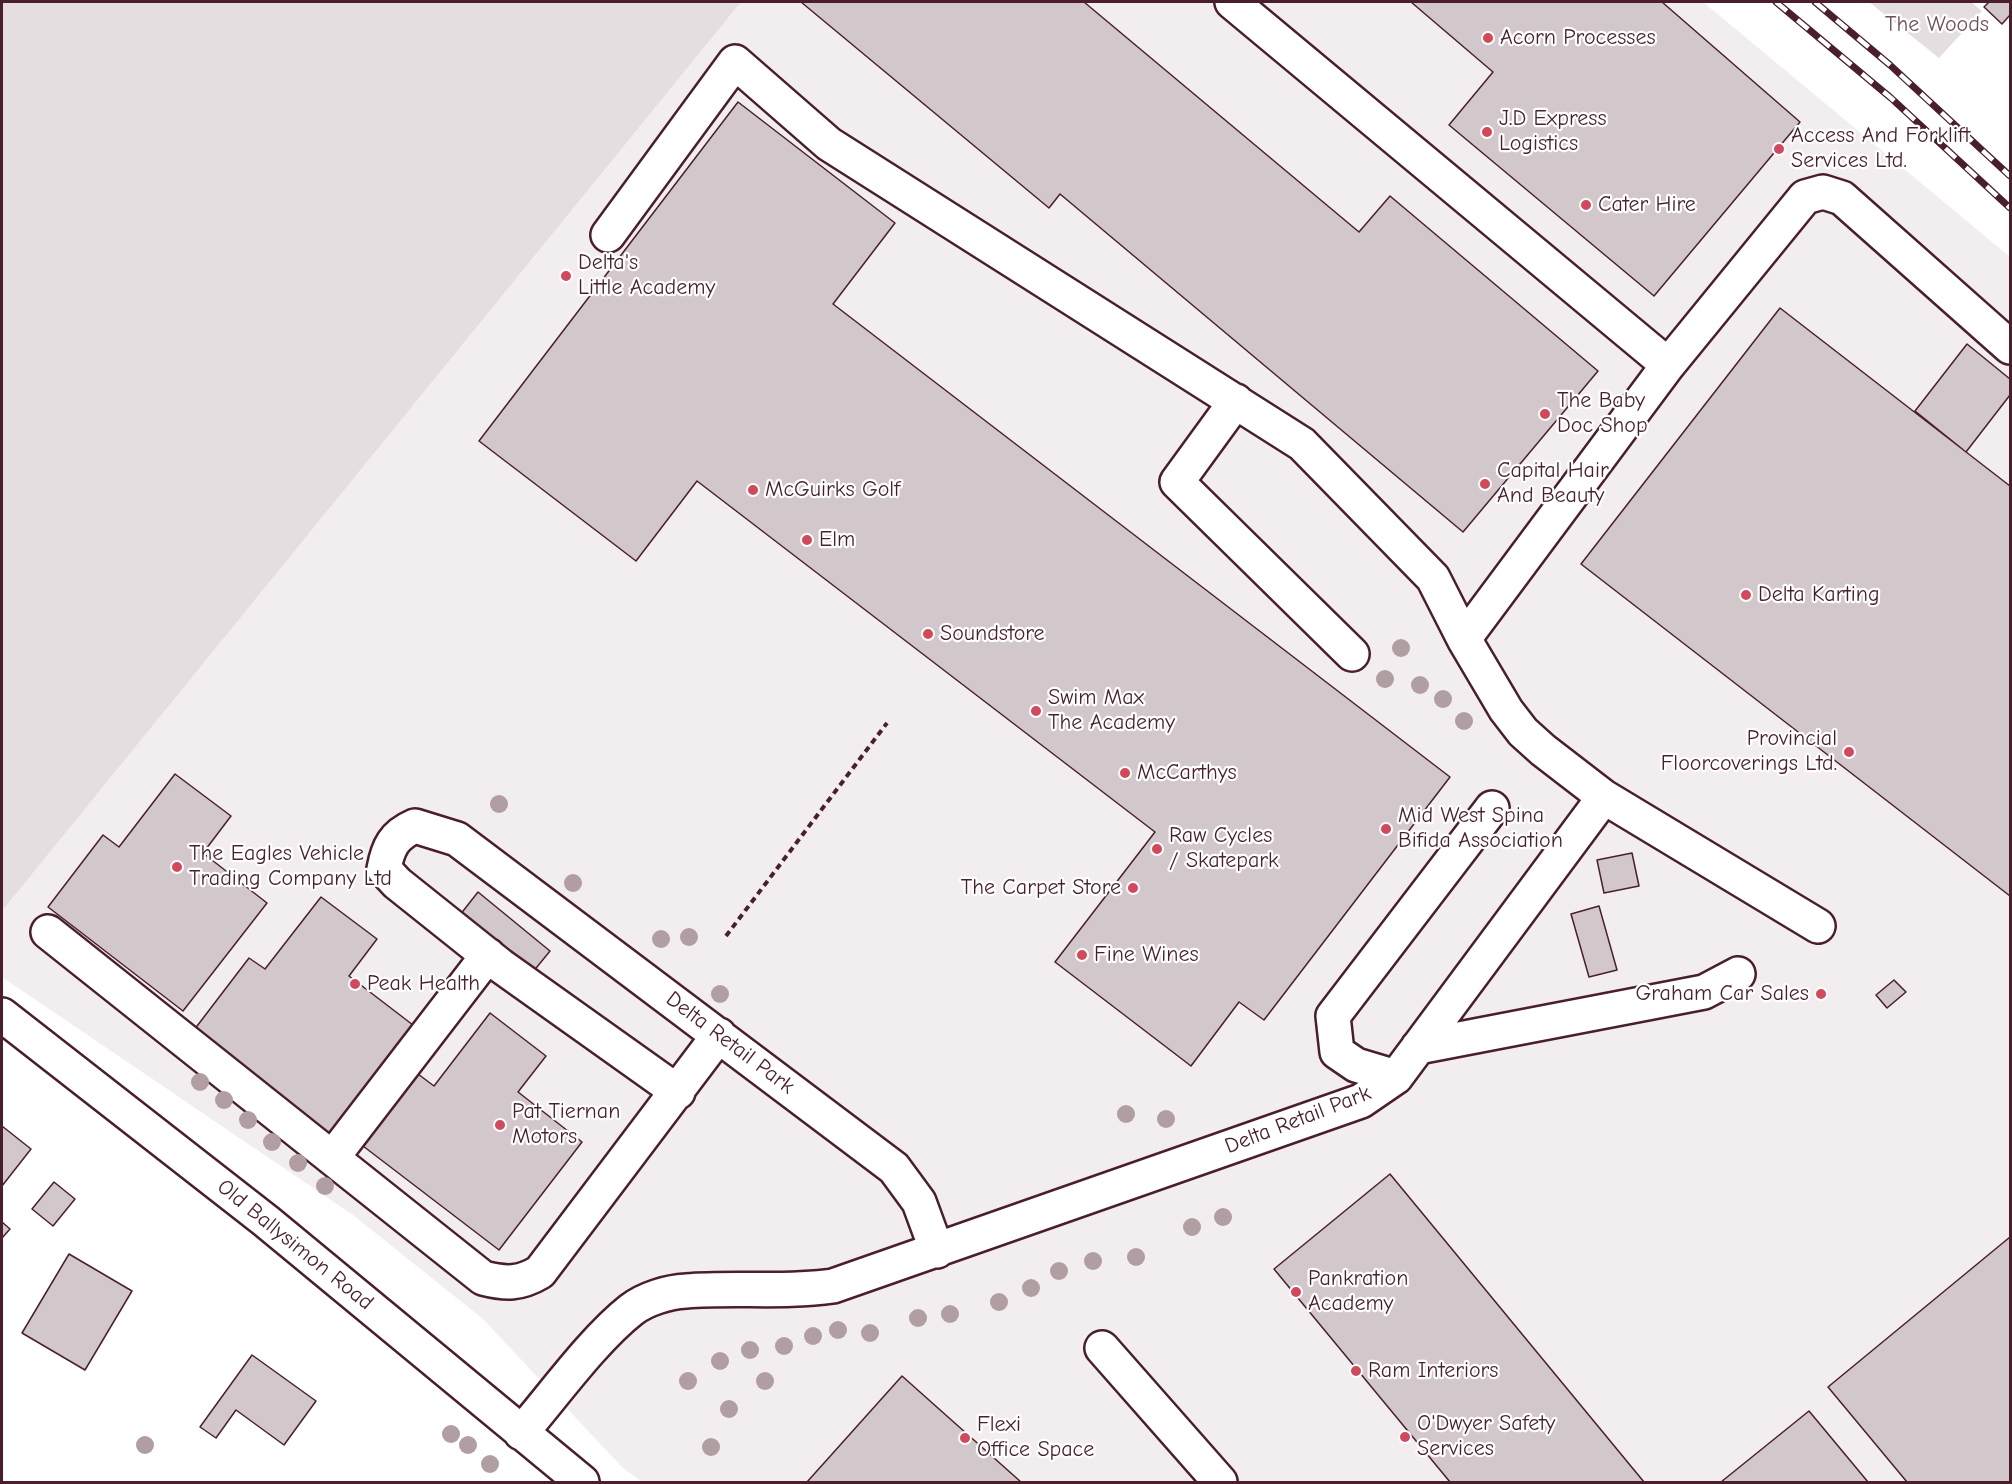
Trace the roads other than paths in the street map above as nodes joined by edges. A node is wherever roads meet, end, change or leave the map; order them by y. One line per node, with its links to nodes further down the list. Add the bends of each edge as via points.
1 (1232, 2): 4 (street)
2 (608, 235): 5 (street, via 735,62 829,144)
3 (2010, 347): 4 (street, via 1842,198 1823,192 1805,197 1786,217)
4 (1668, 365): 6 (street)
5 (1236, 401): 6 (street, via 1302,444 1433,578); 7 (street, via 1177,482)
6 (1464, 639): 8 (street, via 1523,732)
7 (1352, 654)
8 (1604, 798): 10 (street); 16 (street, Delta Retail Park)
9 (1492, 808): 17 (street, via 1333,1016 1337,1052 1356,1065)
10 (1818, 926)
11 (48, 932): 19 (street)
12 (488, 955): 15 (street, Delta Retail Park, via 384,869 387,850 399,833 415,826 456,839); 18 (street); 19 (street)
13 (1738, 974): 16 (street, via 1704,992)
14 (2, 1015): 22 (street, Old Ballysimon Road, via 266,1221)
15 (719, 1035): 18 (street); 20 (street, Delta Retail Park, via 894,1168 919,1202)
16 (1418, 1047): 17 (street, Delta Retail Park)
17 (1396, 1077): 20 (street, Delta Retail Park, via 1361,1101)
18 (678, 1092): 19 (street, via 540,1272 525,1281 506,1284 483,1278)
19 (332, 1158)
20 (937, 1251): 22 (street, Delta Retail Park, via 833,1286 686,1291 656,1297 632,1309 609,1331)
21 (1102, 1348): 24 (street)
22 (521, 1433): 23 (street, Old Ballysimon Road)
23 (582, 1482)
24 (1220, 1482)

